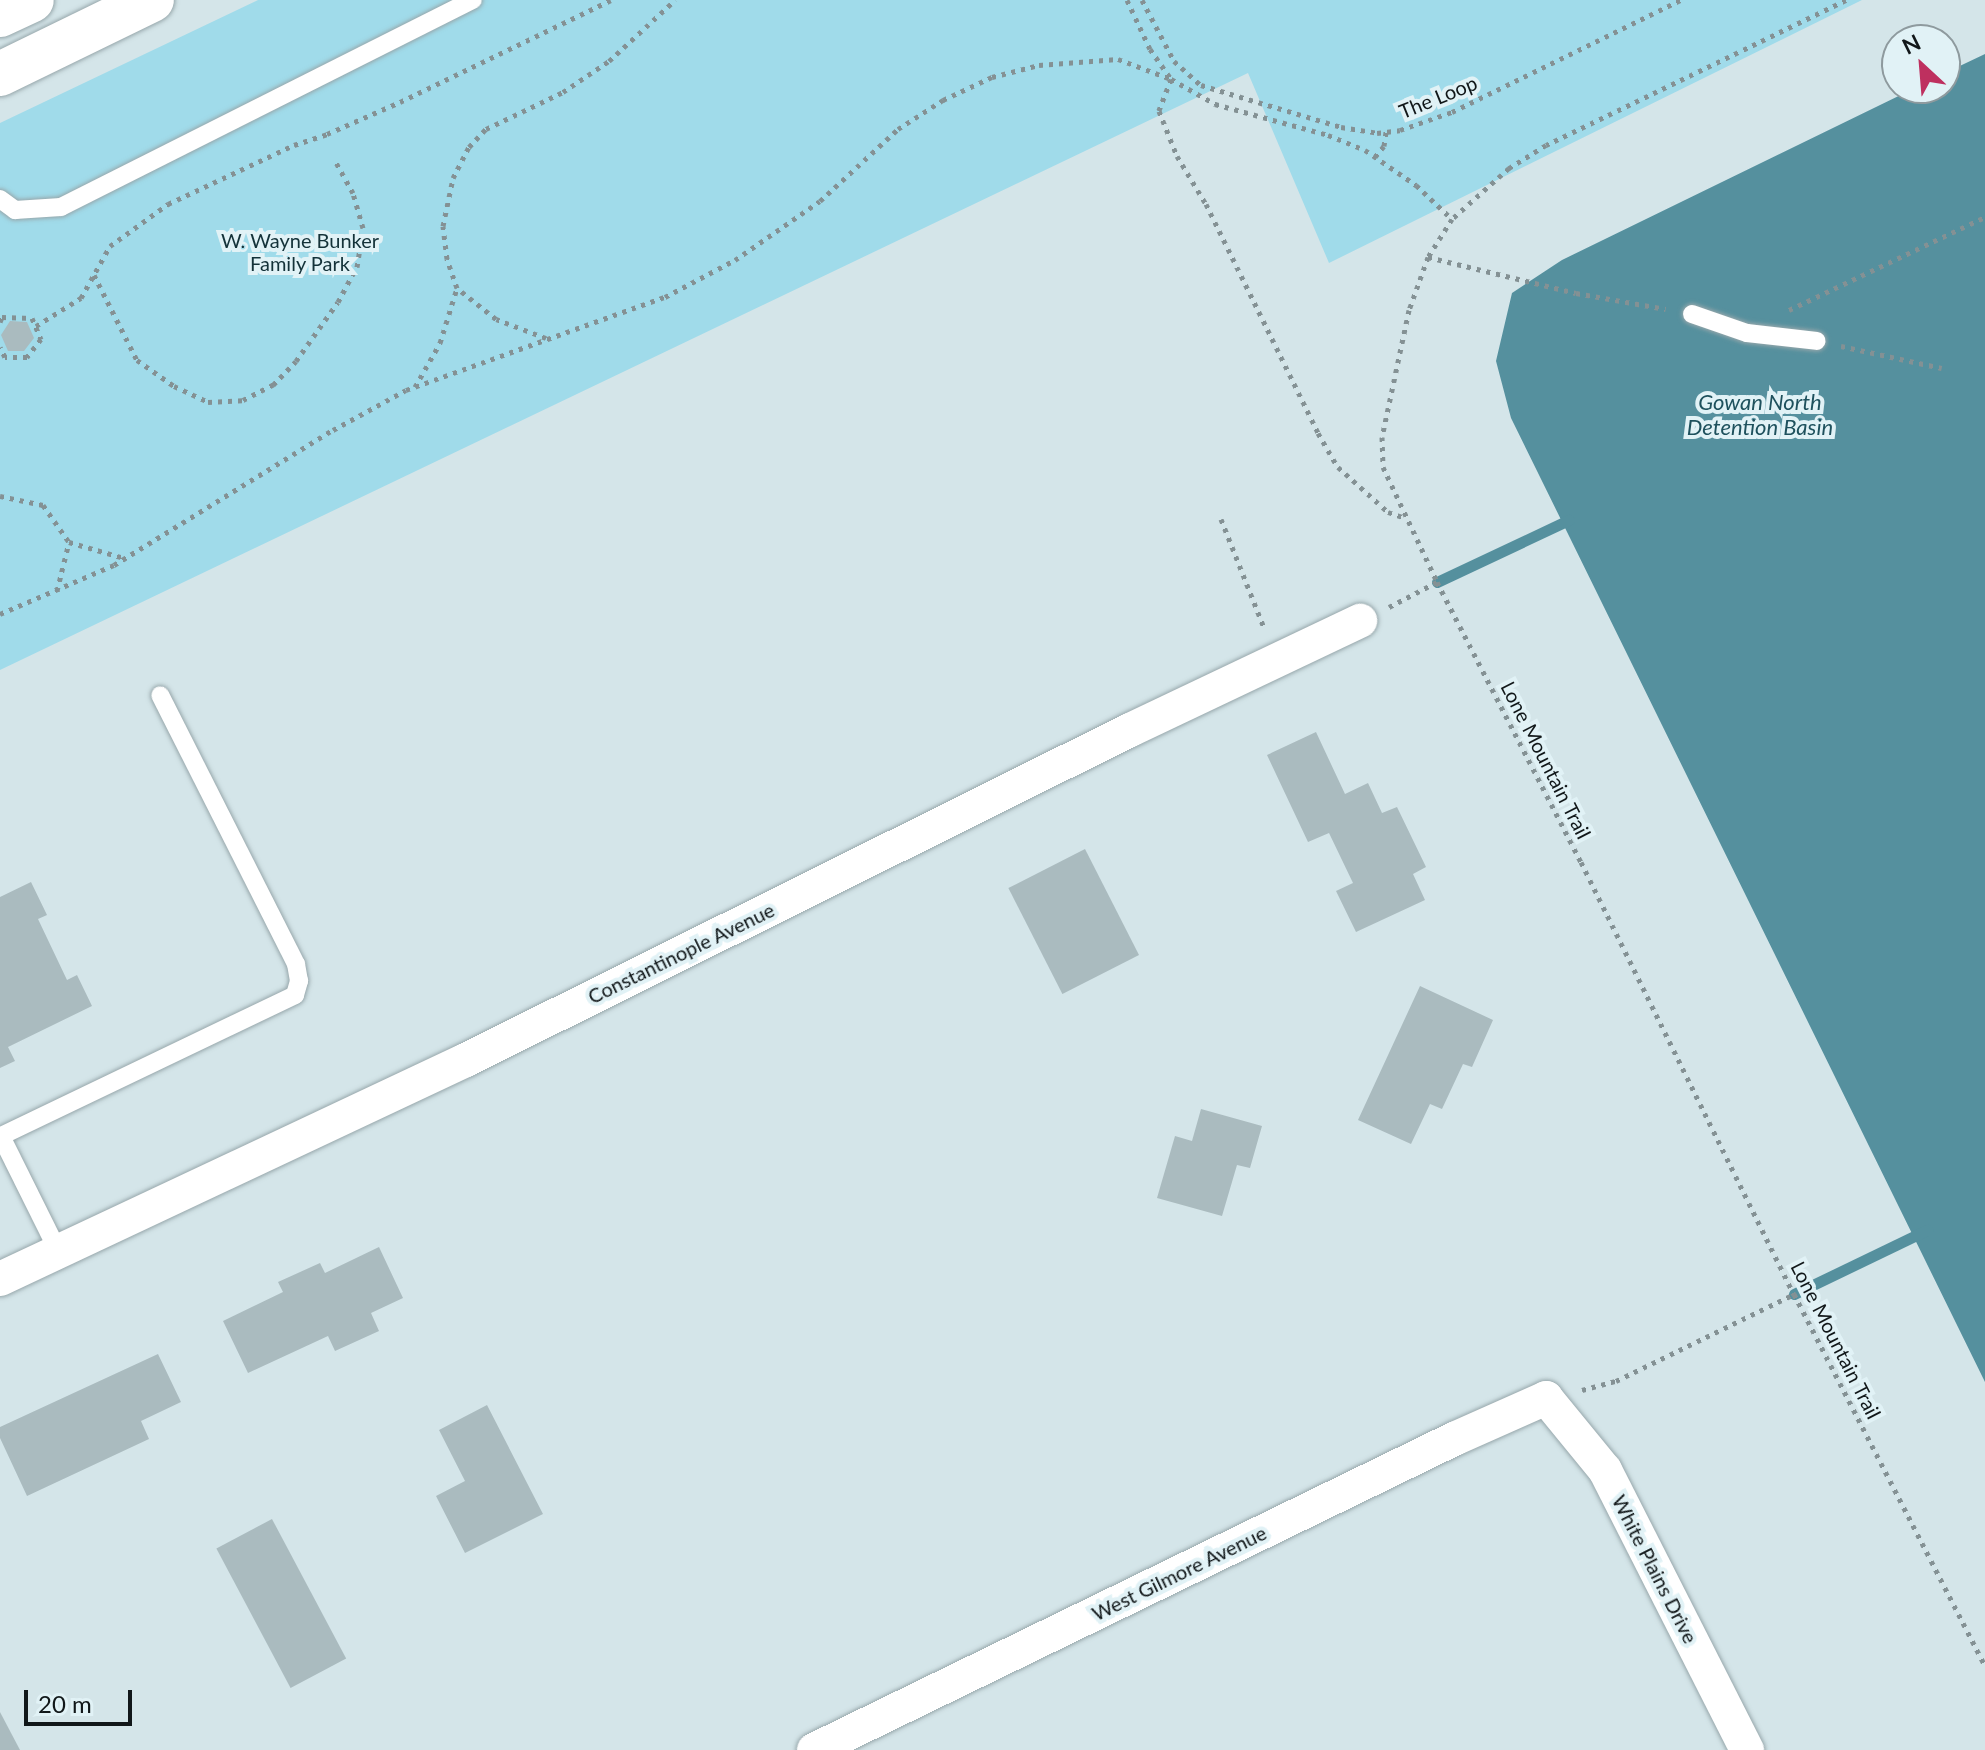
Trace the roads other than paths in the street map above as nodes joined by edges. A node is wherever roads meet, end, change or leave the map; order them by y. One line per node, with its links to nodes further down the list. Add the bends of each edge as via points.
1 (32, 0): 4 (main road)
2 (152, 0): 5 (main road)
3 (473, 0): 6 (lane, via 61,207 15,210)
4 (0, 15)
5 (0, 74)
6 (0, 199)
7 (1692, 314): 8 (lane, via 1747,333)
8 (1817, 341)
9 (1360, 621): 12 (street, Constantinople Avenue, via 466,1060)
10 (160, 695): 11 (lane, via 296,964 295,995)
11 (1, 1136): 12 (lane)
12 (58, 1251): 13 (street, Constantinople Avenue)
13 (0, 1279)
14 (1546, 1398): 15 (street, West Gilmore Avenue); 16 (street, White Plains Drive, via 1605,1470)
15 (814, 1750)
16 (1747, 1750)

